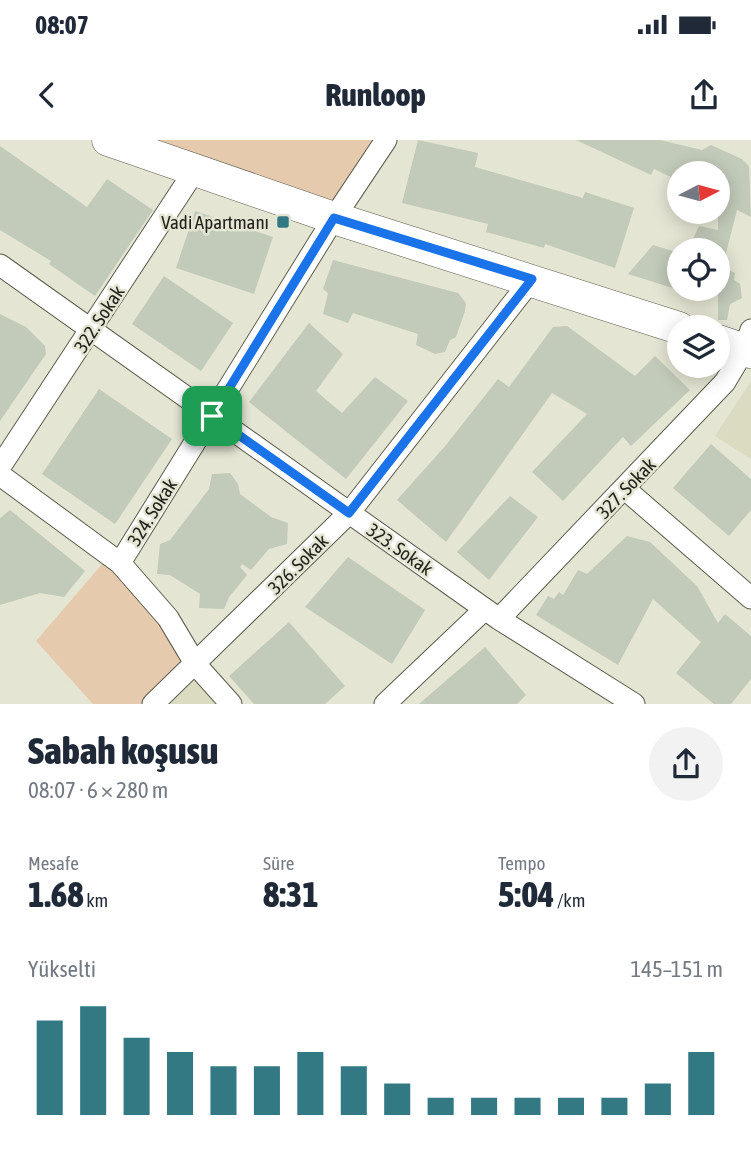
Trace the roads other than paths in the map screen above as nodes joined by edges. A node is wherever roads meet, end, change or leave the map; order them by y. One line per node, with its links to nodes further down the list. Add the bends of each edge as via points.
1 (108, 140): 3 (street)
2 (386, 140): 4 (street, 324. Sokak)
3 (195, 170): 4 (street); 8 (street, 322. Sokak)
4 (334, 218): 6 (street); 10 (street, 324. Sokak)
5 (0, 265): 8 (street, 323. Sokak)
6 (532, 279): 7 (street); 14 (street, 326. Sokak)
7 (667, 324)
8 (93, 329): 10 (street, 323. Sokak); 11 (street, 322. Sokak)
9 (741, 344): 13 (street, 327. Sokak, via 725,382)
10 (212, 416): 14 (street, 323. Sokak); 15 (street, 324. Sokak)
11 (0, 467)
12 (0, 475): 15 (street)
13 (625, 489): 16 (street); 17 (street, 327. Sokak)
14 (349, 513): 17 (street, 323. Sokak); 18 (street, 326. Sokak)
15 (120, 564): 18 (street, via 168,618)
16 (751, 598)
17 (492, 614): 21 (street, 327. Sokak); 22 (street, 323. Sokak)
18 (196, 665): 19 (street, 326. Sokak); 20 (street)
19 (153, 704)
20 (230, 704)
21 (385, 704)
22 (634, 704)

